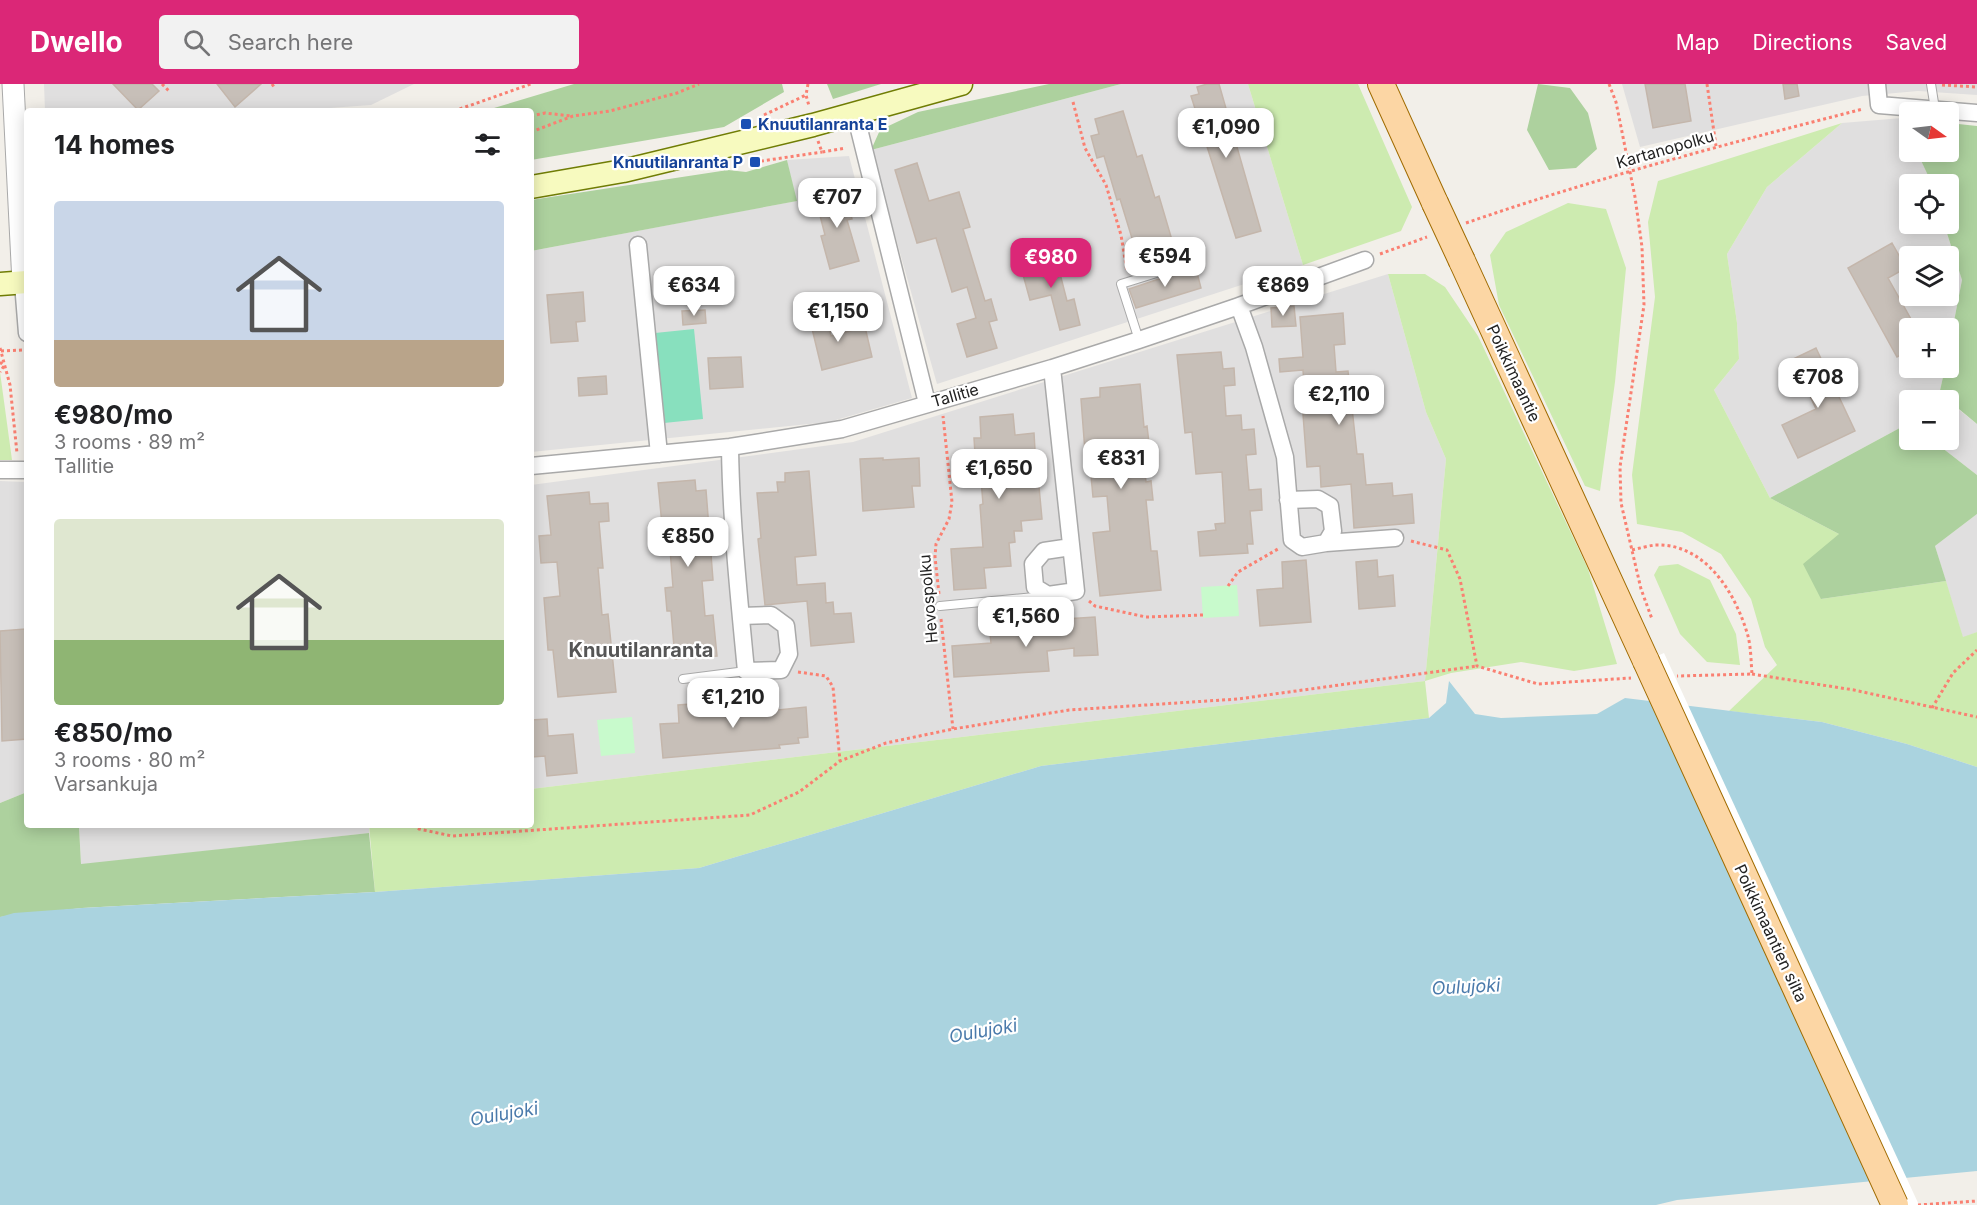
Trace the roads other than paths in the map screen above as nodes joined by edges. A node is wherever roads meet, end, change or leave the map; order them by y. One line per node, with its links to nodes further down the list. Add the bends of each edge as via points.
1 (13, 84): 15 (street)
2 (961, 84): 9 (main road)
3 (1381, 84): 34 (main road, Poikkimaantie, bridge)
4 (1877, 84): 7 (street, via 1880,105)
5 (1931, 84): 6 (lane)
6 (1934, 102)
7 (1899, 107)
8 (1959, 112): 10 (street)
9 (855, 113): 11 (main road, via 623,171); 21 (street)
10 (1977, 113)
11 (534, 186)
12 (638, 245): 23 (street)
13 (1365, 260): 18 (street, Tallitie)
14 (1189, 263): 19 (lane, via 1121,284)
15 (24, 266)
16 (24, 282): 17 (main road)
17 (0, 284)
18 (1239, 306): 19 (street, Tallitie); 27 (street, via 1285,457)
19 (1139, 340): 20 (street, Tallitie)
20 (1052, 368): 21 (street, Tallitie); 30 (street)
21 (934, 401): 22 (street, Tallitie, via 842,429)
22 (730, 447): 23 (street, Tallitie); 33 (street)
23 (659, 454): 24 (street, Tallitie)
24 (534, 466)
25 (0, 470): 26 (street)
26 (23, 470)
27 (1288, 501): 29 (street, via 1292,540 1302,547); 29 (street, via 1318,499 1330,506 1333,531)
28 (1395, 538): 29 (street)
29 (1326, 543)
30 (1071, 546): 31 (street, via 1076,591); 31 (street, via 1044,551 1033,564 1035,587)
31 (1048, 595): 32 (lane)
32 (940, 606)
33 (741, 616): 35 (street); 35 (street, via 771,615 786,626 789,654 781,670)
34 (1640, 670): 37 (main road, Poikkimaantien silta, bridge)
35 (746, 671): 36 (lane)
36 (683, 680)
37 (1895, 1205)

